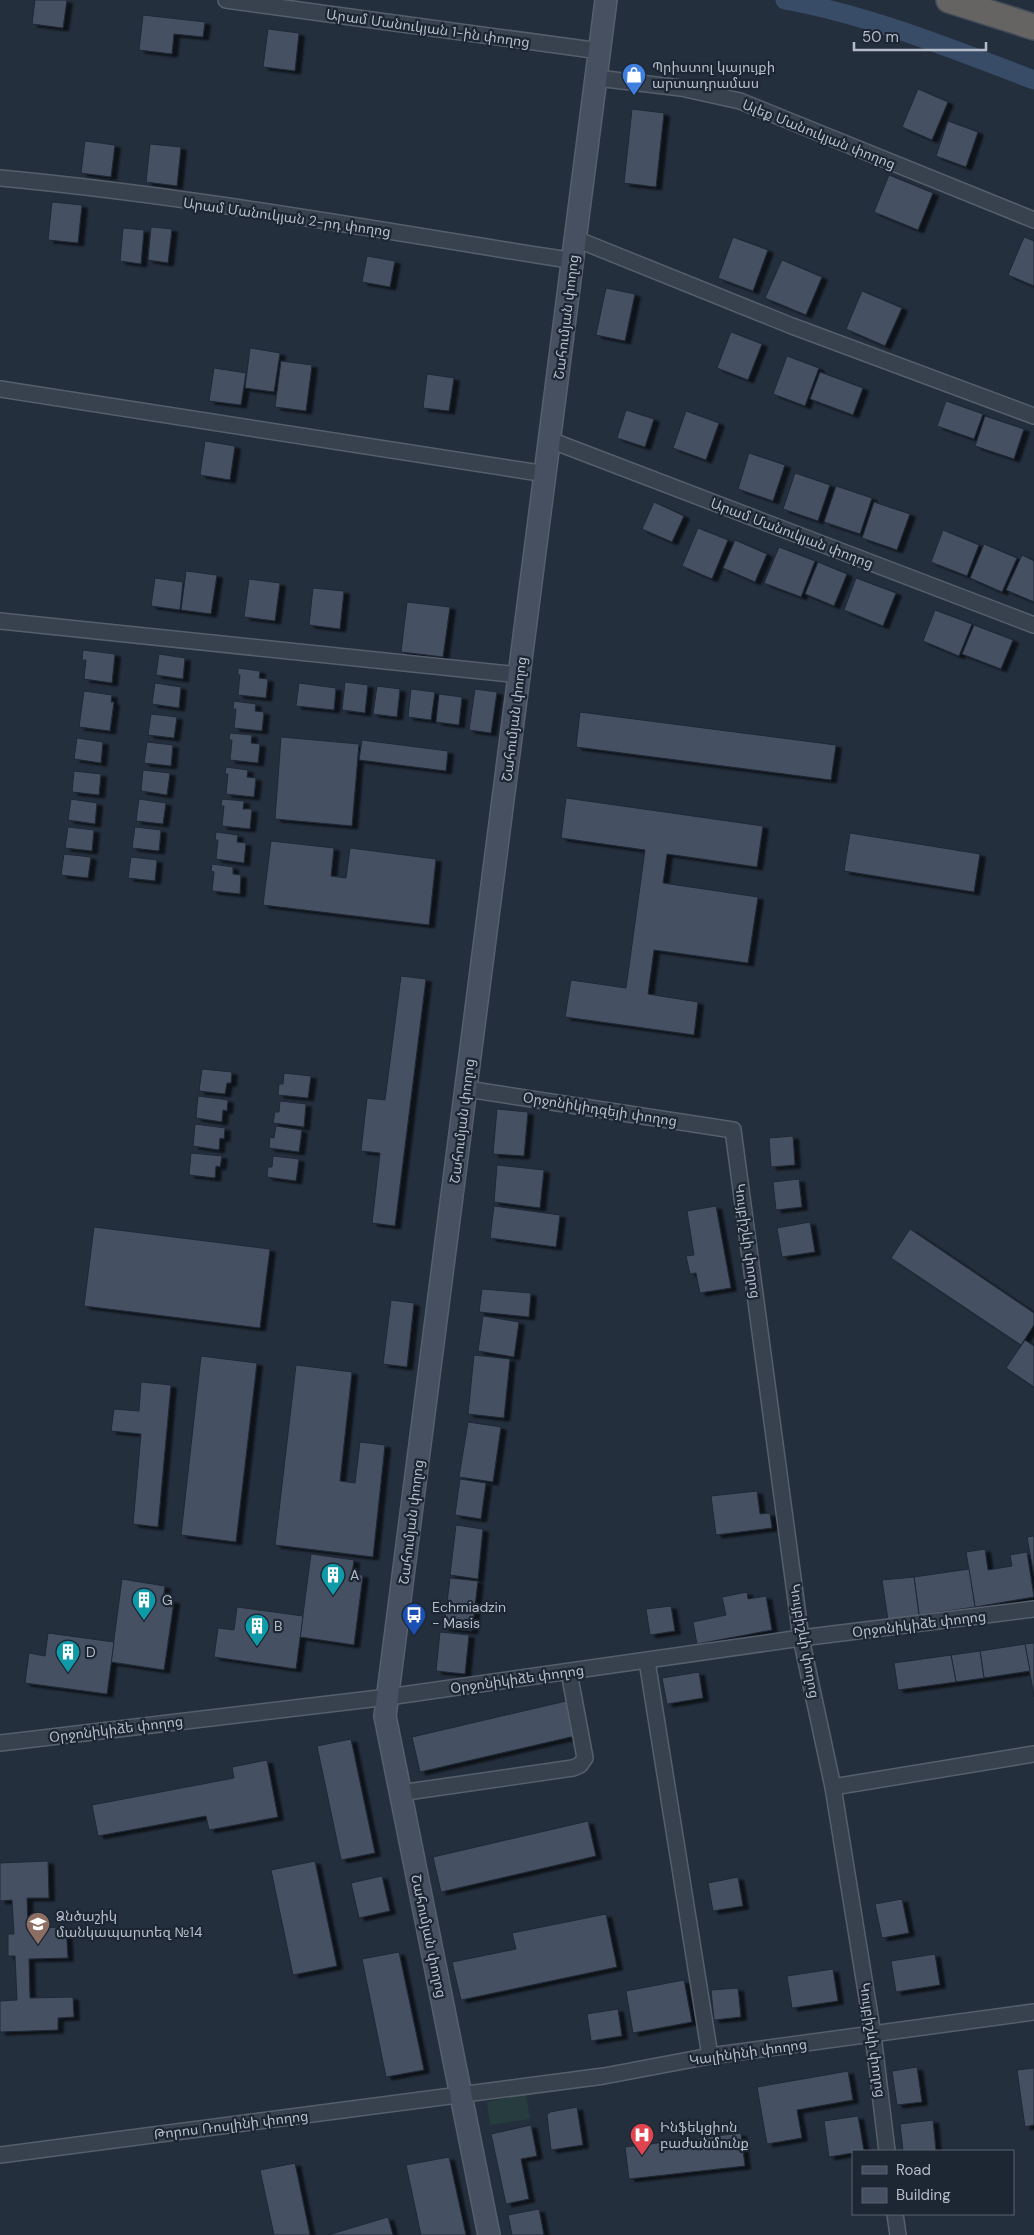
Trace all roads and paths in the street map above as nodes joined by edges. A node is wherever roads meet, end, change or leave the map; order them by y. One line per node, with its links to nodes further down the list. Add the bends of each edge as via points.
1 (226, 0): 5 (street, Արամ Մանուկյան 1-ին փողոց)
2 (606, 0): 5 (main road, Շահումյան փողոց)
3 (949, 0): 4 (highway)
4 (1034, 27)
5 (600, 51): 6 (main road, Շահումյան փողոց)
6 (596, 78): 8 (street, Ալեք Մանուկյան փողոց, via 681,88 740,101); 9 (main road, Շահումյան փողոց)
7 (0, 178): 10 (street, Արամ Մանուկյան 2-րդ փողոց)
8 (1034, 220)
9 (576, 239): 10 (main road, Շահումյան փողոց); 12 (street, via 792,326)
10 (574, 260): 13 (main road, Շահումյան փողոց)
11 (0, 389): 14 (street)
12 (1034, 416)
13 (550, 440): 14 (main road, Շահումյան փողոց); 16 (street, Արամ Մանուկյան փողոց)
14 (546, 474): 17 (main road, Շահումյան փողոց)
15 (0, 621): 17 (street)
16 (1034, 625)
17 (520, 675): 18 (main road, Շահումյան փողոց)
18 (466, 1089): 19 (street, Օրջոնիկիդզեյի փողոց); 24 (main road, Շահումյան փողոց)
19 (733, 1130): 21 (street, Կույբիշևի փողոց)
20 (1034, 1609): 21 (street, Օրջոնիկիձե փողոց)
21 (802, 1638): 22 (street, Օրջոնիկիձե փողոց); 27 (street, Կույբիշևի փողոց)
22 (647, 1661): 23 (street, Օրջոնիկիձե փողոց); 31 (street)
23 (569, 1672): 24 (street, Օրջոնիկիձե փողոց); 28 (street, via 585,1758 580,1765)
24 (388, 1697): 25 (street, Օրջոնիկիձե փողոց); 28 (main road, Շահումյան փողոց, via 385,1716)
25 (0, 1743)
26 (1034, 1754): 27 (street)
27 (834, 1788): 30 (street, Կույբիշևի փողոց)
28 (400, 1793): 32 (main road, Շահումյան փողոց)
29 (1034, 2012): 30 (street, Կալինինի փողոց)
30 (874, 2035): 31 (street, Կալինինի փողոց); 33 (street, Կույբիշևի փողոց)
31 (710, 2056): 32 (street, Կալինինի փողոց, via 604,2076)
32 (462, 2095): 34 (street, Թորոս Ռոսլինի փողոց); 36 (main road, Շահումյան փողոց)
33 (888, 2150)
34 (0, 2155)
35 (895, 2215): 37 (street)
36 (488, 2235)
37 (898, 2235)

